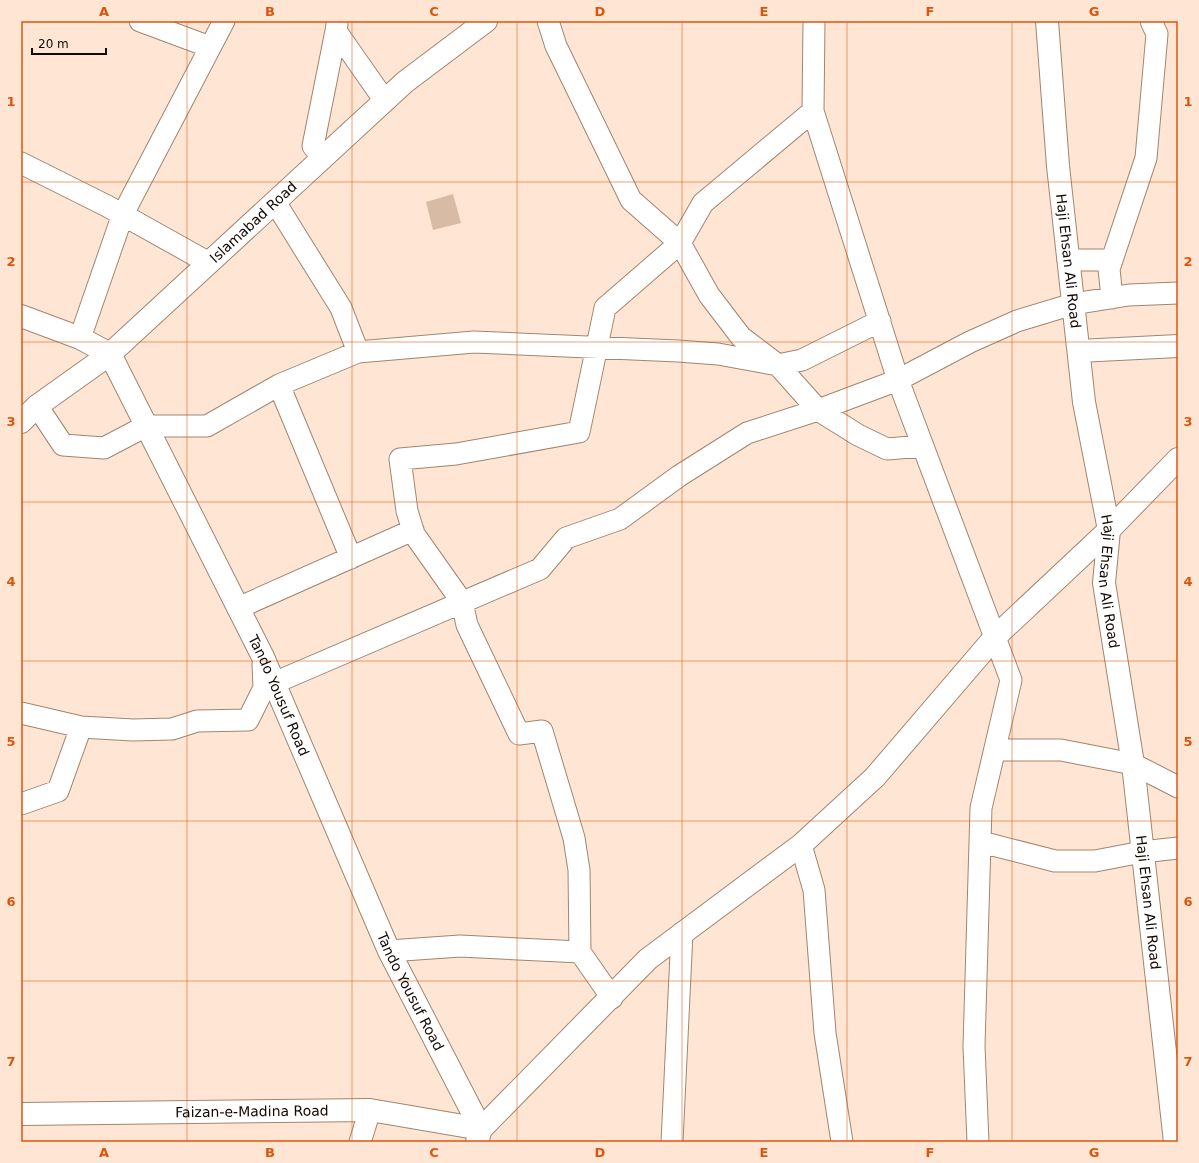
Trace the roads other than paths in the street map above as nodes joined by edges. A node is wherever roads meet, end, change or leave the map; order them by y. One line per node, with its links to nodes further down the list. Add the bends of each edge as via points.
1 (140, 21): 8 (street)
2 (224, 21): 10 (street)
3 (486, 21): 11 (street, Islamabad Road, via 405,82)
4 (548, 21): 17 (street, via 556,46 631,200)
5 (814, 21): 12 (street)
6 (1047, 21): 18 (street, Haji Ehsan Ali Road)
7 (1151, 21): 19 (street, via 1157,34 1146,158)
8 (162, 25): 10 (street)
9 (337, 26): 11 (street); 13 (street, via 313,146)
10 (210, 47): 16 (street)
11 (385, 101): 13 (street, Islamabad Road)
12 (814, 111): 17 (street, via 703,203); 25 (street)
13 (323, 158): 15 (street, Islamabad Road)
14 (21, 162): 16 (street)
15 (275, 202): 20 (street, Islamabad Road); 30 (street, via 341,308)
16 (123, 214): 20 (street); 26 (street)
17 (680, 243): 28 (street, via 605,308); 32 (street, via 709,294 741,337)
18 (1068, 260): 19 (street); 23 (street, Haji Ehsan Ali Road)
19 (1112, 260): 22 (street, via 1109,269)
20 (209, 263): 31 (street, Islamabad Road)
21 (1178, 293): 22 (street)
22 (1112, 298): 23 (street)
23 (1073, 304): 29 (street, Haji Ehsan Ali Road); 33 (street, via 1017,321 970,342)
24 (21, 316): 26 (street)
25 (880, 322): 32 (street, via 802,360); 33 (street)
26 (80, 338): 31 (street)
27 (1178, 346): 29 (street)
28 (597, 347): 30 (street, via 474,342); 32 (street, via 718,354); 41 (street, via 579,432 456,454 400,459 407,511)
29 (1079, 351): 42 (street, Haji Ehsan Ali Road, via 1084,402)
30 (358, 352): 34 (street)
31 (110, 354): 35 (street, Islamabad Road); 38 (street, Tando Yousuf Road)
32 (778, 365): 36 (street)
33 (898, 380): 36 (street); 39 (street)
34 (279, 385): 38 (street, via 207,426); 43 (street)
35 (37, 406): 37 (street, Islamabad Road); 38 (street, via 64,445 104,448)
36 (818, 410): 39 (street, via 858,435 887,449); 44 (street, via 747,433 679,476 620,519 566,538 540,569)
37 (21, 422)
38 (146, 426): 45 (street, Tando Yousuf Road)
39 (923, 446): 46 (street)
40 (1178, 459): 42 (street)
41 (413, 530): 43 (street); 44 (street)
42 (1109, 530): 46 (street); 52 (street, Haji Ehsan Ali Road, via 1104,583)
43 (351, 558): 45 (street)
44 (462, 602): 48 (street); 61 (street, via 466,625 519,734 542,731 574,838 579,870)
45 (238, 608): 47 (street, Tando Yousuf Road)
46 (995, 637): 51 (street, via 1011,680); 56 (street, via 875,777)
47 (263, 657): 48 (street, Tando Yousuf Road); 50 (street, via 264,688 248,720 196,721 172,729)
48 (274, 683): 60 (street, Tando Yousuf Road)
49 (21, 713): 50 (street)
50 (81, 727): 54 (street, via 58,791)
51 (995, 750): 52 (street, via 1061,750); 55 (street, via 981,808)
52 (1134, 764): 53 (street); 58 (street, Haji Ehsan Ali Road)
53 (1178, 787)
54 (21, 804)
55 (981, 842): 58 (street, via 1055,861 1094,860); 69 (street, via 974,1046)
56 (801, 845): 59 (street); 68 (street, via 814,890 825,1034)
57 (1178, 848): 58 (street)
58 (1142, 852): 70 (street, Haji Ehsan Ali Road)
59 (682, 933): 62 (street, via 648,959); 67 (street)
60 (389, 951): 61 (street, via 460,946); 65 (street, Tando Yousuf Road)
61 (580, 952): 62 (street)
62 (612, 998): 65 (street)
63 (370, 1110): 64 (street, Faizan-e-Madina Road); 65 (street, Faizan-e-Madina Road); 66 (street)
64 (21, 1114)
65 (479, 1136)
66 (360, 1142)
67 (672, 1142)
68 (842, 1142)
69 (978, 1142)
70 (1175, 1142)

